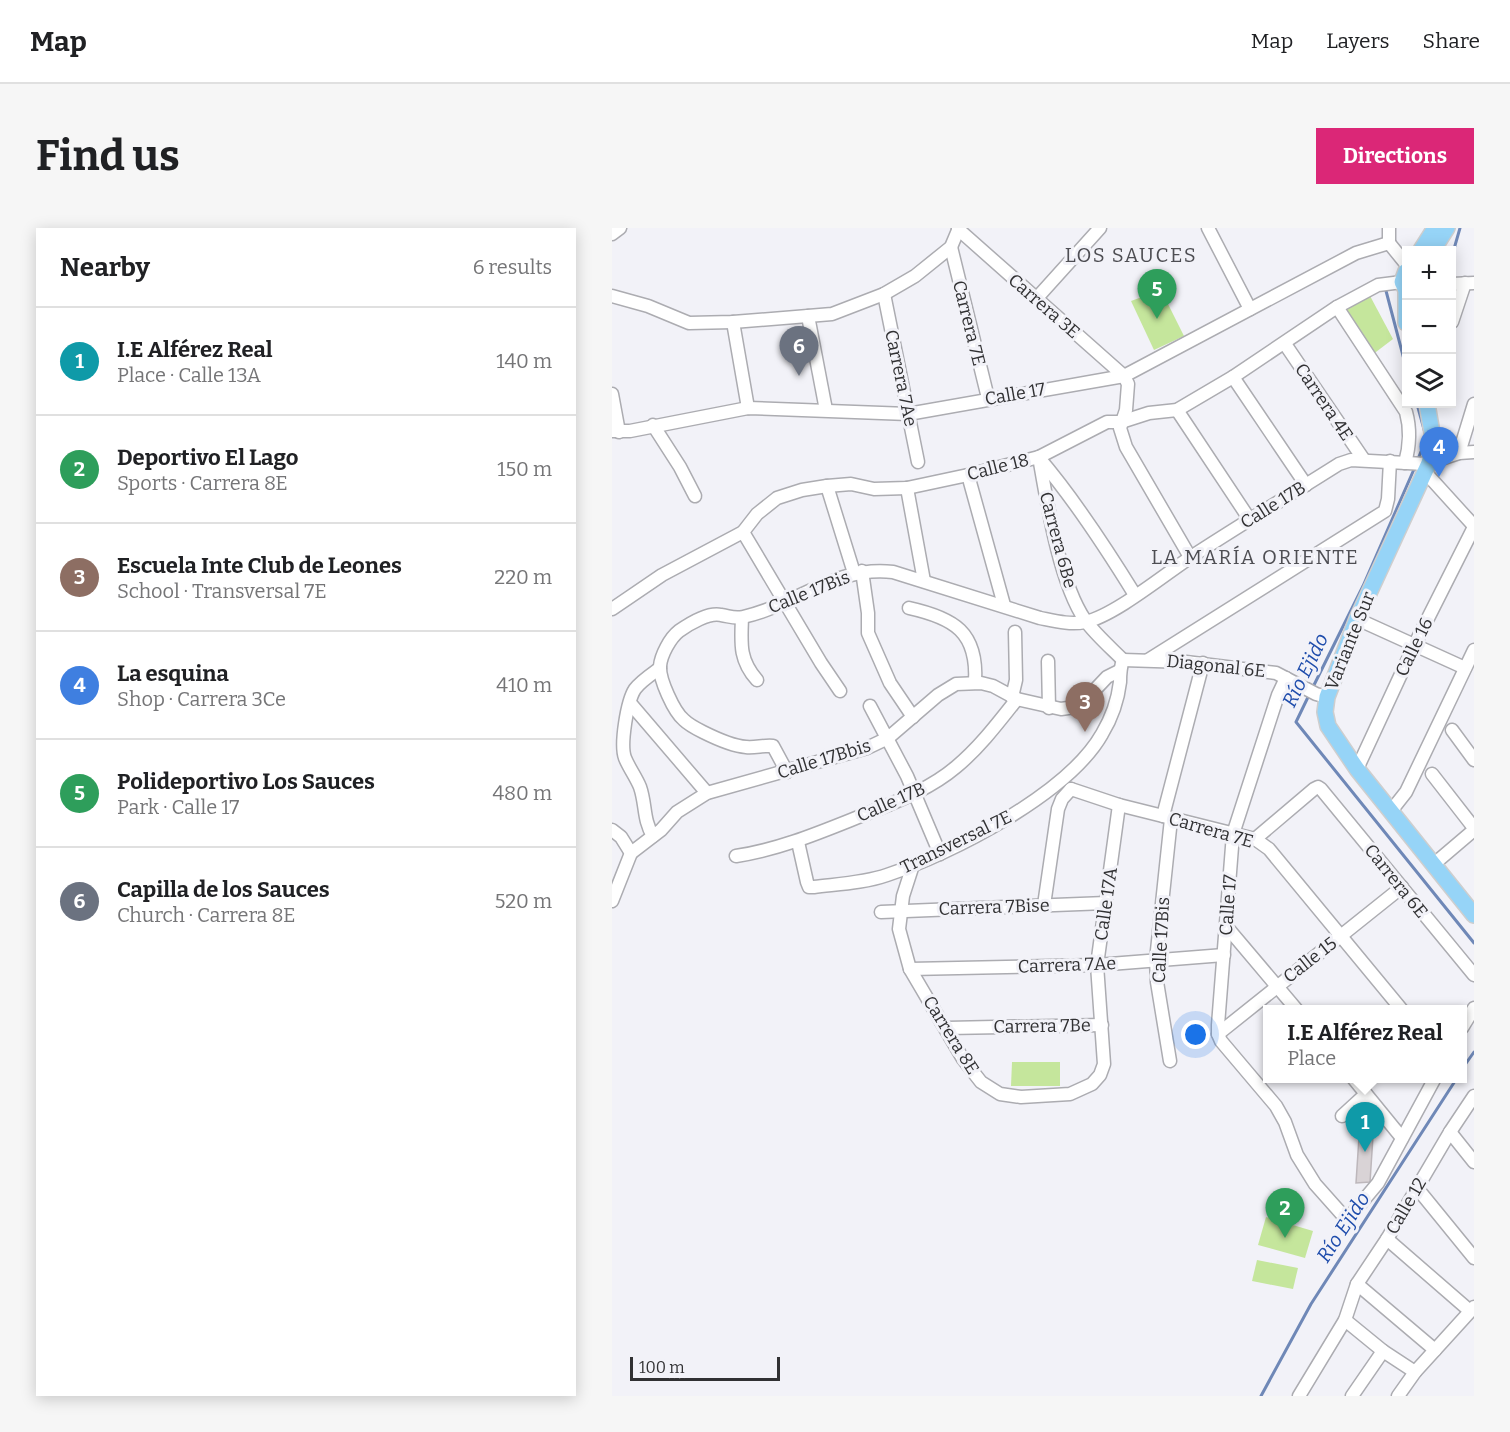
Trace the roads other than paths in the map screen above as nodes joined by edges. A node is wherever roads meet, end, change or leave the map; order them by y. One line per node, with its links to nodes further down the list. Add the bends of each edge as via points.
1 (620, 228): 8 (street)
2 (1100, 228): 17 (street)
3 (1208, 228): 20 (street)
4 (1389, 228): 12 (street)
5 (1435, 228): 9 (main road)
6 (1447, 228): 10 (main road)
7 (959, 229): 11 (street); 17 (street, Carrera 3E)
8 (612, 234)
9 (1424, 246)
10 (1436, 246)
11 (951, 248): 15 (street); 28 (street, Carrera 7E)
12 (1392, 248): 13 (street); 20 (street, Calle 17, via 1356,253)
13 (1400, 280): 18 (main road); 19 (street, Calle 18)
14 (1470, 283): 21 (street)
15 (884, 294): 22 (street, via 832,314); 34 (street, Carrera 7Ae)
16 (612, 296): 23 (street, via 689,323)
17 (1036, 299): 26 (street, Carrera 3E)
18 (1403, 300)
19 (1337, 308): 24 (street, Calle 18); 44 (street, via 1406,412)
20 (1250, 309): 26 (street, Calle 17)
21 (1456, 313)
22 (808, 316): 23 (street); 32 (street)
23 (733, 322): 30 (street)
24 (1285, 344): 25 (street, Calle 18); 41 (street, Carrera 4E)
25 (1233, 377): 33 (street, Calle 18); 47 (street)
26 (1126, 380): 28 (street, Calle 17); 35 (street)
27 (612, 394): 37 (street)
28 (988, 398): 34 (street, Calle 17)
29 (1474, 404): 39 (street)
30 (748, 408): 32 (street, Calle 17); 36 (street, Calle 17)
31 (1428, 408): 45 (main road, Variante Sur, via 1434,444)
32 (826, 410): 34 (street, Calle 17)
33 (1177, 410): 35 (street, Calle 18); 51 (street)
34 (908, 414): 43 (street, Carrera 7Ae)
35 (1123, 416): 40 (street, Calle 18); 54 (street, via 1121,434 1126,447)
36 (653, 425): 37 (street, Calle 17); 50 (street)
37 (616, 432)
38 (1474, 452): 39 (street)
39 (1459, 453): 45 (street)
40 (1039, 457): 46 (street, Calle 18); 57 (street); 64 (street, Carrera 6Be, via 1062,567)
41 (1364, 460): 42 (street, Calle 17B); 47 (street, Calle 17B, via 1339,464)
42 (1390, 461): 44 (street, Calle 17B); 66 (street, via 1385,511)
43 (918, 462)
44 (1407, 463): 45 (street, Calle 17B)
45 (1426, 466): 52 (street); 63 (main road, Variante Sur)
46 (968, 475): 49 (street, Calle 18); 59 (street)
47 (1306, 485): 51 (street, Calle 17B)
48 (827, 486): 49 (street, Calle 18); 53 (street, Calle 18, via 777,498); 55 (street)
49 (907, 488): 56 (street)
50 (695, 496)
51 (1250, 520): 54 (street, Calle 17B)
52 (1474, 526): 67 (street, Calle 16)
53 (743, 532): 58 (street); 61 (street, Calle 18, via 662,574)
54 (1190, 557): 57 (street, Calle 17B)
55 (858, 572): 56 (street, Calle 17Bis, via 893,572); 58 (street, Calle 17Bis); 85 (street, via 868,613 868,633 890,683)
56 (924, 581): 59 (street, Calle 17Bis)
57 (1135, 595): 64 (street, Calle 17B)
58 (786, 602): 62 (street, Calle 17Bis); 79 (street)
59 (1004, 605): 64 (street, Calle 17Bis, via 1060,623)
60 (909, 608): 78 (street, via 961,629 974,655)
61 (612, 609)
62 (742, 618): 74 (street, Calle 17Bis, via 708,616 678,632 666,648); 77 (street, via 742,658)
63 (1357, 619): 67 (street); 80 (main road, Variante Sur)
64 (1086, 621): 73 (street, Carrera 6Be)
65 (1015, 633): 81 (street)
66 (1180, 641): 69 (street); 71 (street)
67 (1415, 644): 75 (street); 89 (street, Calle 16)
68 (1474, 650): 75 (street)
69 (1148, 660): 71 (street, Diagonal 6E); 73 (street, Diagonal 6E)
70 (1048, 661): 84 (street)
71 (1186, 662): 72 (street, Diagonal 6E)
72 (1203, 663): 76 (street, Diagonal 6E, via 1259,669); 98 (street, Calle 17Bis)
73 (1121, 666): 84 (street, via 1075,706); 91 (street, Transversal 7E, via 1110,718 1090,753)
74 (660, 668): 82 (street, via 636,688); 90 (street, via 683,720 703,732 746,747 773,746)
75 (1465, 668): 97 (street, via 1406,792)
76 (1286, 678): 80 (street, Diagonal 6E); 101 (street, Calle 17)
77 (757, 680)
78 (975, 682): 81 (street); 85 (street, Calle 17Bbis, via 956,684)
79 (840, 691)
80 (1316, 693): 89 (main road, Variante Sur, via 1328,726)
81 (1015, 698): 84 (street); 95 (street, Calle 17B, via 975,750)
82 (630, 703): 94 (street); 102 (street, via 624,756 640,786 646,822)
83 (870, 706): 87 (street)
84 (1049, 708)
85 (913, 717): 87 (street, Calle 17Bbis)
86 (1452, 730): 88 (street)
87 (888, 738): 90 (street, Calle 17Bbis); 95 (street)
88 (1474, 760)
89 (1357, 769): 97 (main road, Variante Sur)
90 (786, 772): 94 (street, Calle 17Bbis)
91 (1067, 774): 93 (street); 106 (street, Transversal 7E, via 1011,816)
92 (1431, 774): 99 (street)
93 (1071, 789): 96 (street, Carrera 7E); 113 (street, via 1058,809)
94 (707, 793): 102 (street, Calle 17Bbis, via 677,812)
95 (914, 794): 104 (street, Calle 17B); 106 (street)
96 (1119, 805): 98 (street, Carrera 7E); 112 (street, Calle 17A)
97 (1391, 811): 108 (main road, Variante Sur)
98 (1167, 817): 101 (street, Carrera 7E); 120 (street, Calle 17Bis)
99 (1474, 829): 108 (street)
100 (612, 830): 105 (street)
101 (1233, 834): 103 (street, Carrera 7E); 117 (street, Calle 17)
102 (653, 836): 105 (street, Calle 17Bbis)
103 (1255, 839): 110 (street, Carrera 6E, via 1318,787); 118 (street, Carrera 7E, via 1269,849)
104 (798, 842): 107 (street, Calle 17B); 109 (street, Transversal 7E, via 809,887 863,881)
105 (631, 853): 111 (street)
106 (940, 854): 109 (street, Transversal 7E)
107 (736, 856)
108 (1434, 864): 116 (main road, Variante Sur)
109 (913, 865): 114 (street, Carrera 8E)
110 (1402, 887): 118 (street, Calle 15); 123 (street, Carrera 6E)
111 (612, 901)
112 (1106, 903): 113 (street, Carrera 7Bise); 121 (street, Calle 17A)
113 (1044, 905): 114 (street, Carrera 7Bise)
114 (900, 911): 115 (street, Carrera 7Bise); 122 (street, Carrera 8E, via 899,929)
115 (881, 912)
116 (1474, 915)
117 (1226, 926): 119 (street, Calle 17); 124 (street)
118 (1342, 936): 124 (street, Calle 15); 126 (street, Carrera 7E)
119 (1224, 955): 120 (street, Carrera 7Ae); 129 (street, Calle 17)
120 (1156, 960): 121 (street, Carrera 7Ae); 130 (street, Calle 17Bis)
121 (1097, 965): 122 (street, Carrera 7Ae); 127 (street, Calle 17A)
122 (910, 969): 128 (street, Carrera 8E)
123 (1474, 975)
124 (1277, 986): 125 (street); 129 (street, Calle 15)
125 (1293, 1005)
126 (1398, 1005)
127 (1102, 1025): 128 (street, Carrera 7Be); 131 (street, Calle 17A, via 1104,1064)
128 (946, 1028): 131 (street, Carrera 8E, via 981,1082 1000,1094 1070,1094 1092,1084)
129 (1218, 1034): 138 (street, via 1276,1106 1297,1155 1315,1184 1347,1220 1378,1183)
130 (1170, 1061)
131 (1100, 1075)
132 (1357, 1083): 134 (street)
133 (1432, 1083): 138 (street)
134 (1366, 1094): 136 (street); 138 (street)
135 (1474, 1096): 137 (street, Calle 12)
136 (1342, 1116)
137 (1450, 1132): 139 (street); 140 (street, Calle 12)
138 (1402, 1138)
139 (1472, 1157)
140 (1417, 1188): 141 (street, Calle 12); 142 (street)
141 (1387, 1239): 143 (street, Calle 12); 144 (street)
142 (1474, 1258)
143 (1357, 1284): 145 (street, Calle 12); 146 (street)
144 (1472, 1309): 146 (street)
145 (1345, 1320): 147 (street); 149 (street, Calle 12)
146 (1436, 1350): 148 (street)
147 (1383, 1351): 148 (street); 150 (street)
148 (1415, 1372): 151 (street)
149 (1299, 1396)
150 (1352, 1396)
151 (1398, 1396)

